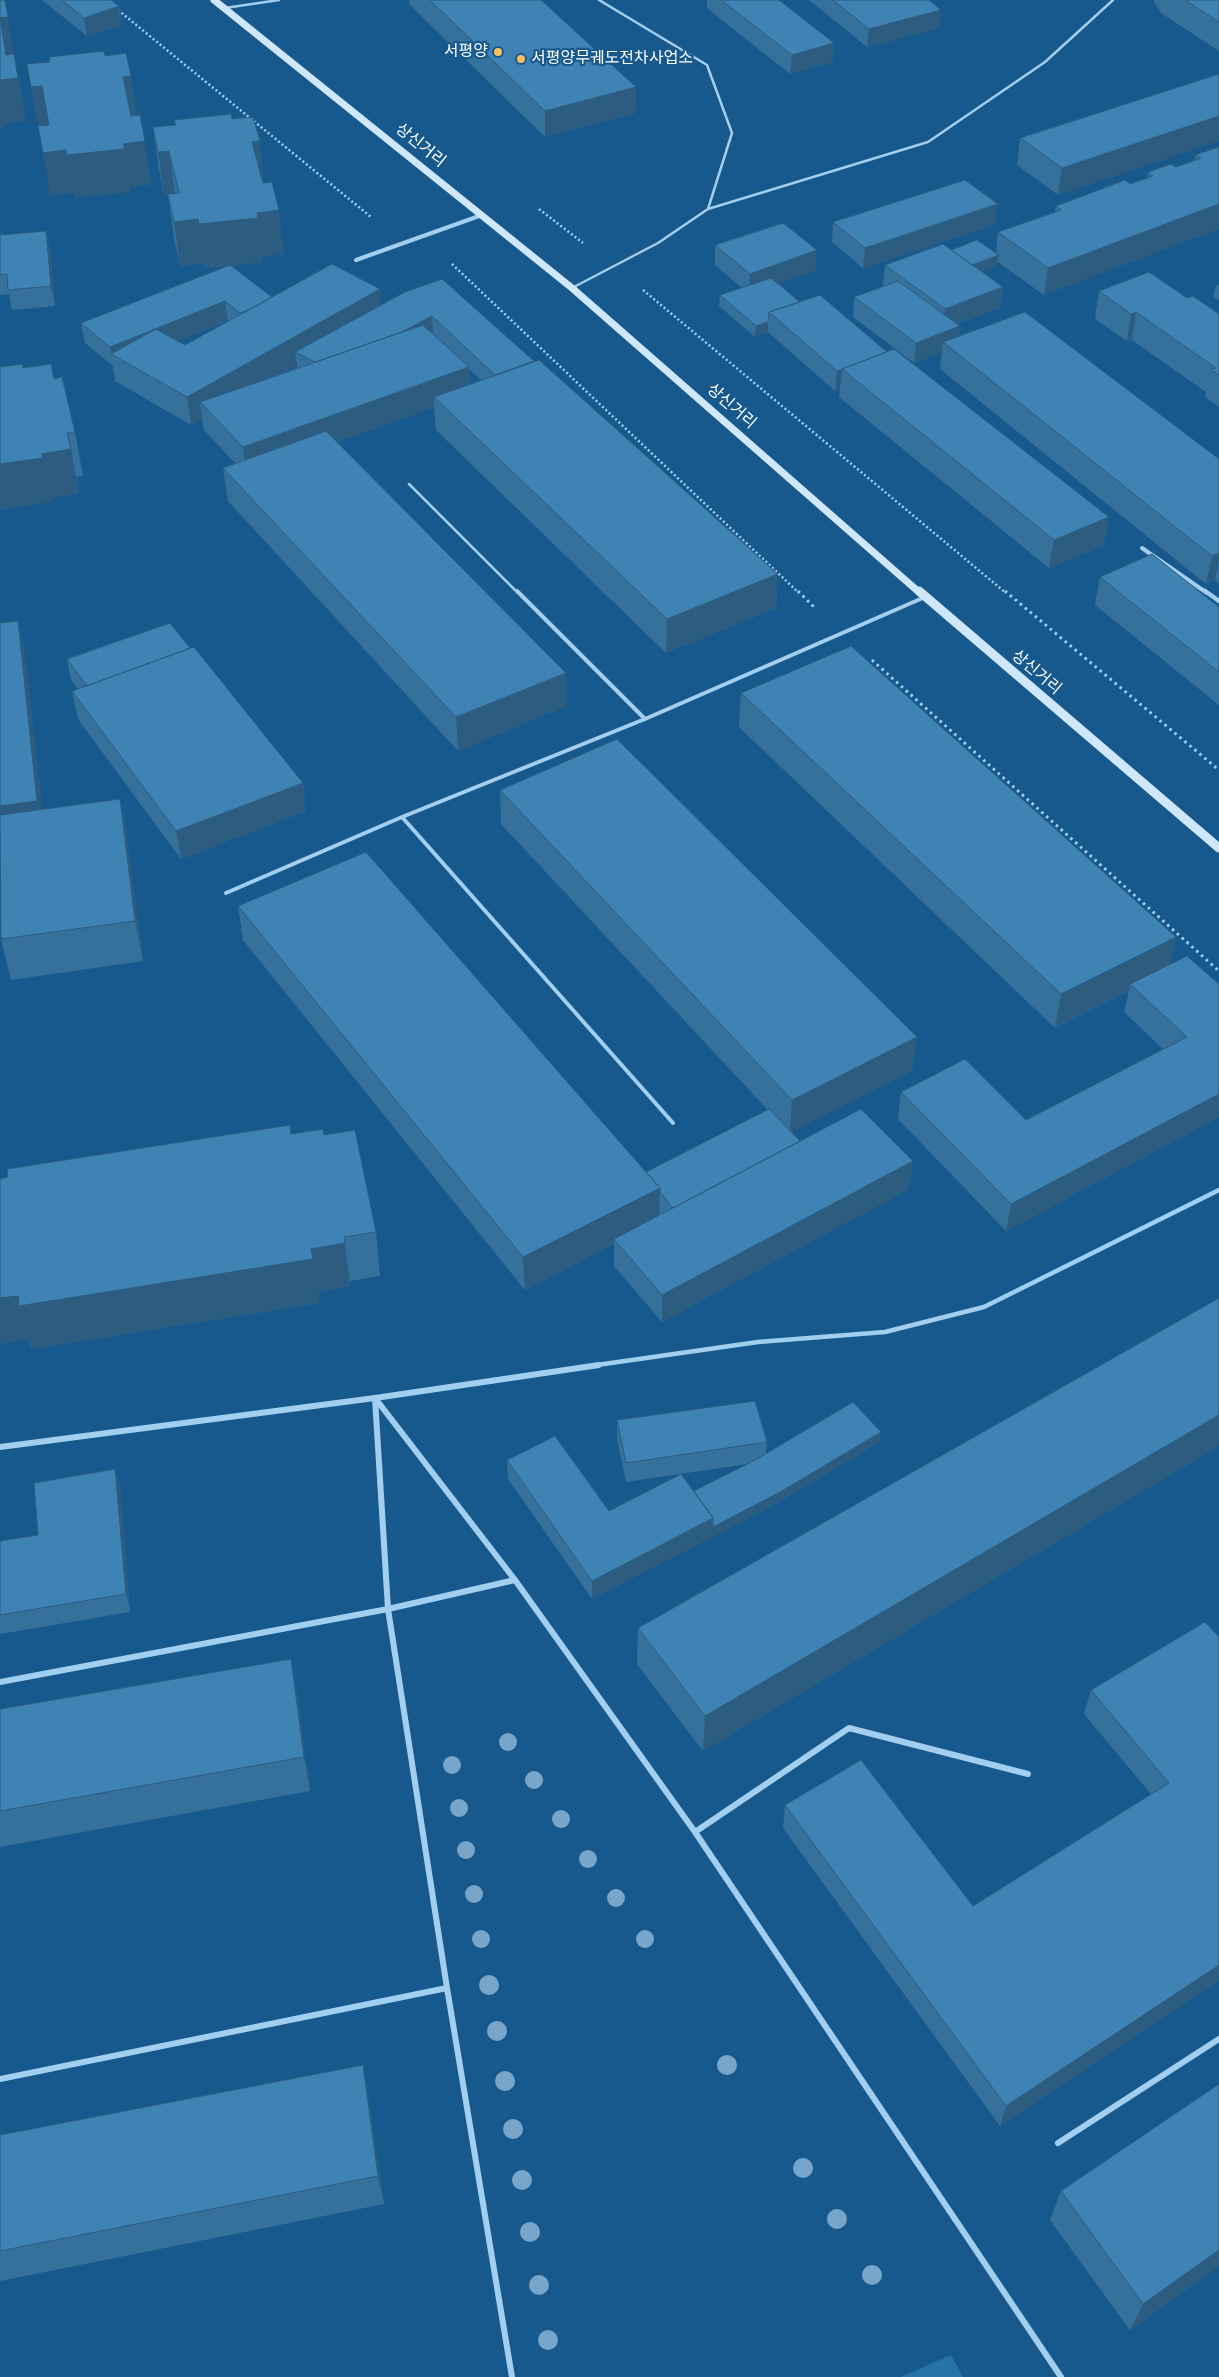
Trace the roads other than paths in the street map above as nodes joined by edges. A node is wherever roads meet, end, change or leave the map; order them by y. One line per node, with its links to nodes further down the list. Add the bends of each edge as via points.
1 (214, 0): 5 (main road, 상신거리)
2 (279, 0): 5 (lane)
3 (599, 0): 6 (lane, via 706,65 732,133)
4 (1113, 0): 6 (lane, via 1046,62 928,142)
5 (225, 8): 7 (main road, 상신거리)
6 (708, 209): 9 (lane, via 658,243)
7 (482, 215): 8 (street); 9 (main road, 상신거리)
8 (356, 260)
9 (572, 288): 12 (main road, 상신거리)
10 (409, 484): 14 (lane)
11 (1142, 548): 13 (street)
12 (925, 597): 14 (lane); 16 (main road, 상신거리)
13 (1219, 601)
14 (645, 718): 15 (lane)
15 (402, 817): 17 (lane); 18 (lane)
16 (1219, 848)
17 (226, 893)
18 (673, 1124)
19 (1219, 1190): 20 (street, via 984,1307 885,1332 758,1342)
20 (375, 1398): 21 (street); 22 (street); 23 (street)
21 (0, 1447)
22 (515, 1580): 23 (street); 26 (street)
23 (388, 1609): 24 (street); 27 (street)
24 (0, 1682)
25 (1028, 1774): 26 (street, via 849,1728)
26 (695, 1832): 32 (street)
27 (447, 1988): 29 (street); 31 (street)
28 (1219, 2039): 30 (street)
29 (0, 2079)
30 (1058, 2143)
31 (512, 2377)
32 (1061, 2377)

